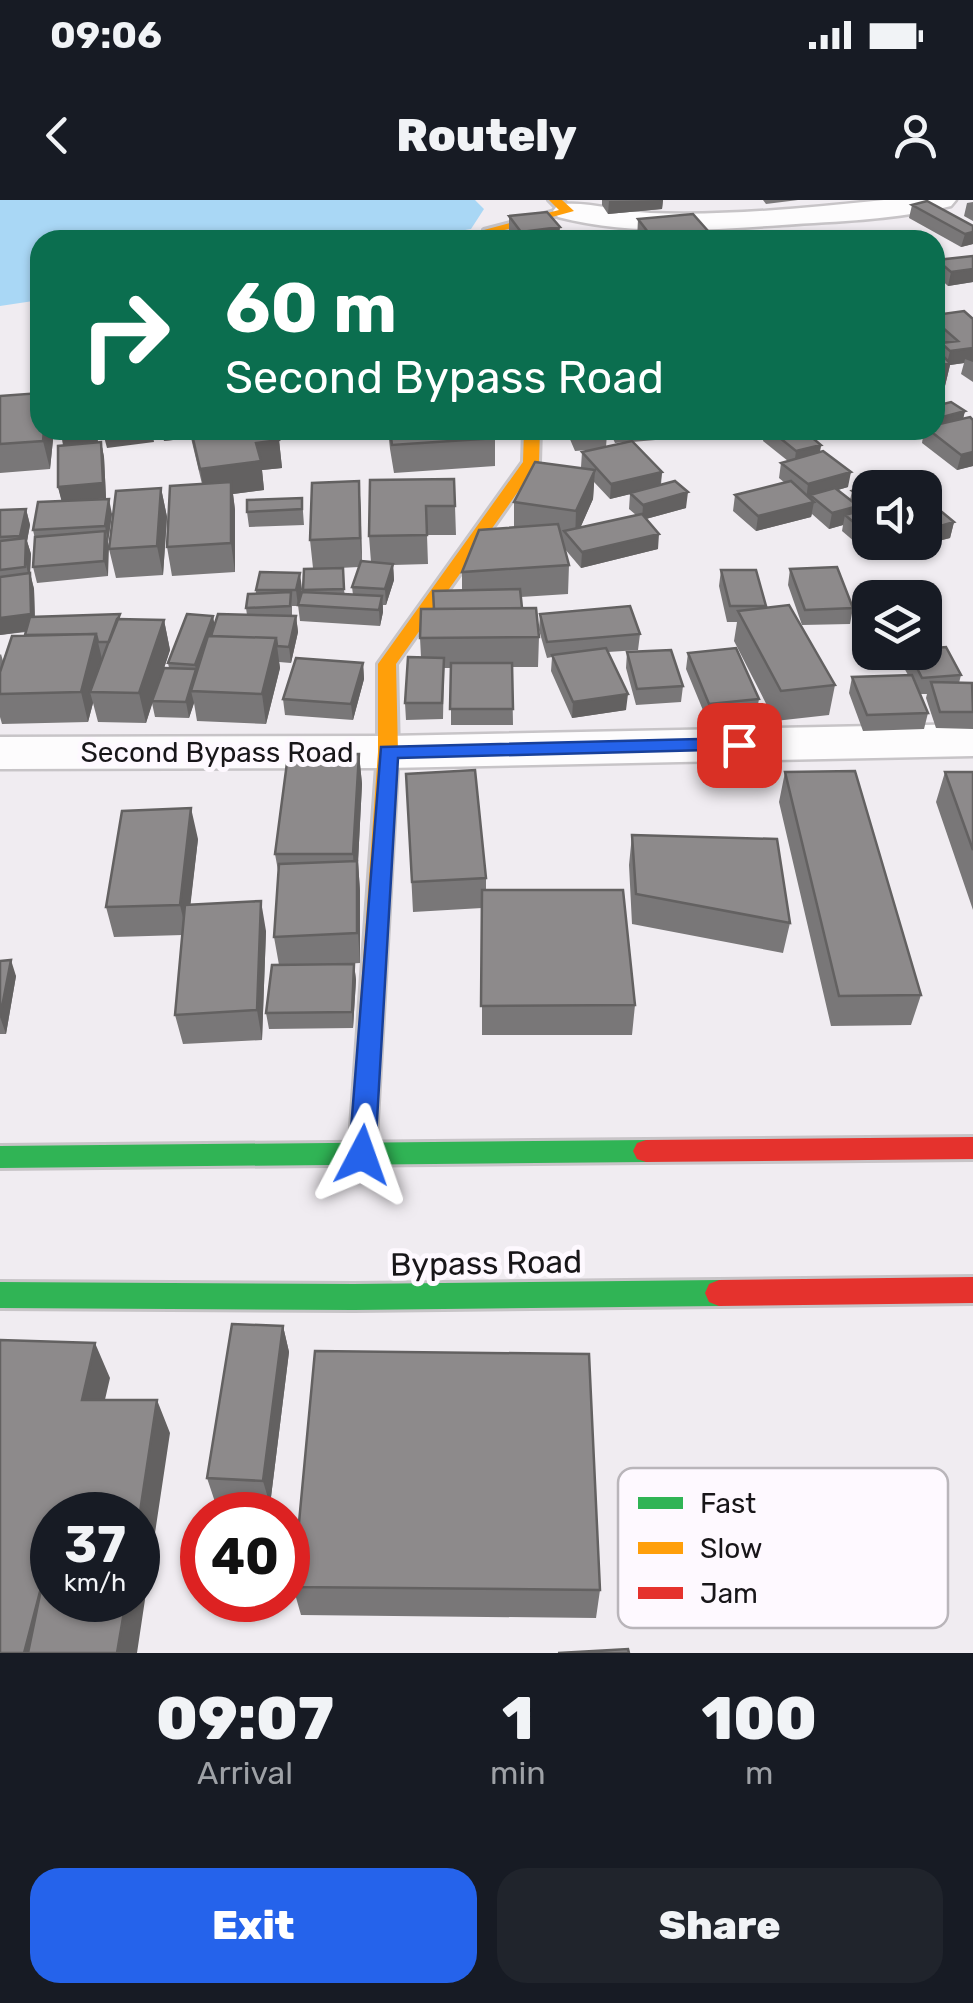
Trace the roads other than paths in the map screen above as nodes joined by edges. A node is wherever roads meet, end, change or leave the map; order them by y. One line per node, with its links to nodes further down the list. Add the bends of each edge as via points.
1 (941, 200): 2 (street, via 688,222 614,222)
2 (561, 205): 3 (main road)
3 (490, 230)
4 (532, 440): 7 (main road, via 531,462 387,664)
5 (973, 740): 7 (street, Second Bypass Road)
6 (0, 752): 7 (street, Second Bypass Road)
7 (388, 752): 9 (main road)
8 (973, 1148): 9 (main road)
9 (362, 1155): 10 (main road)
10 (0, 1157)
11 (973, 1290): 12 (main road, Bypass Road)
12 (0, 1296)

